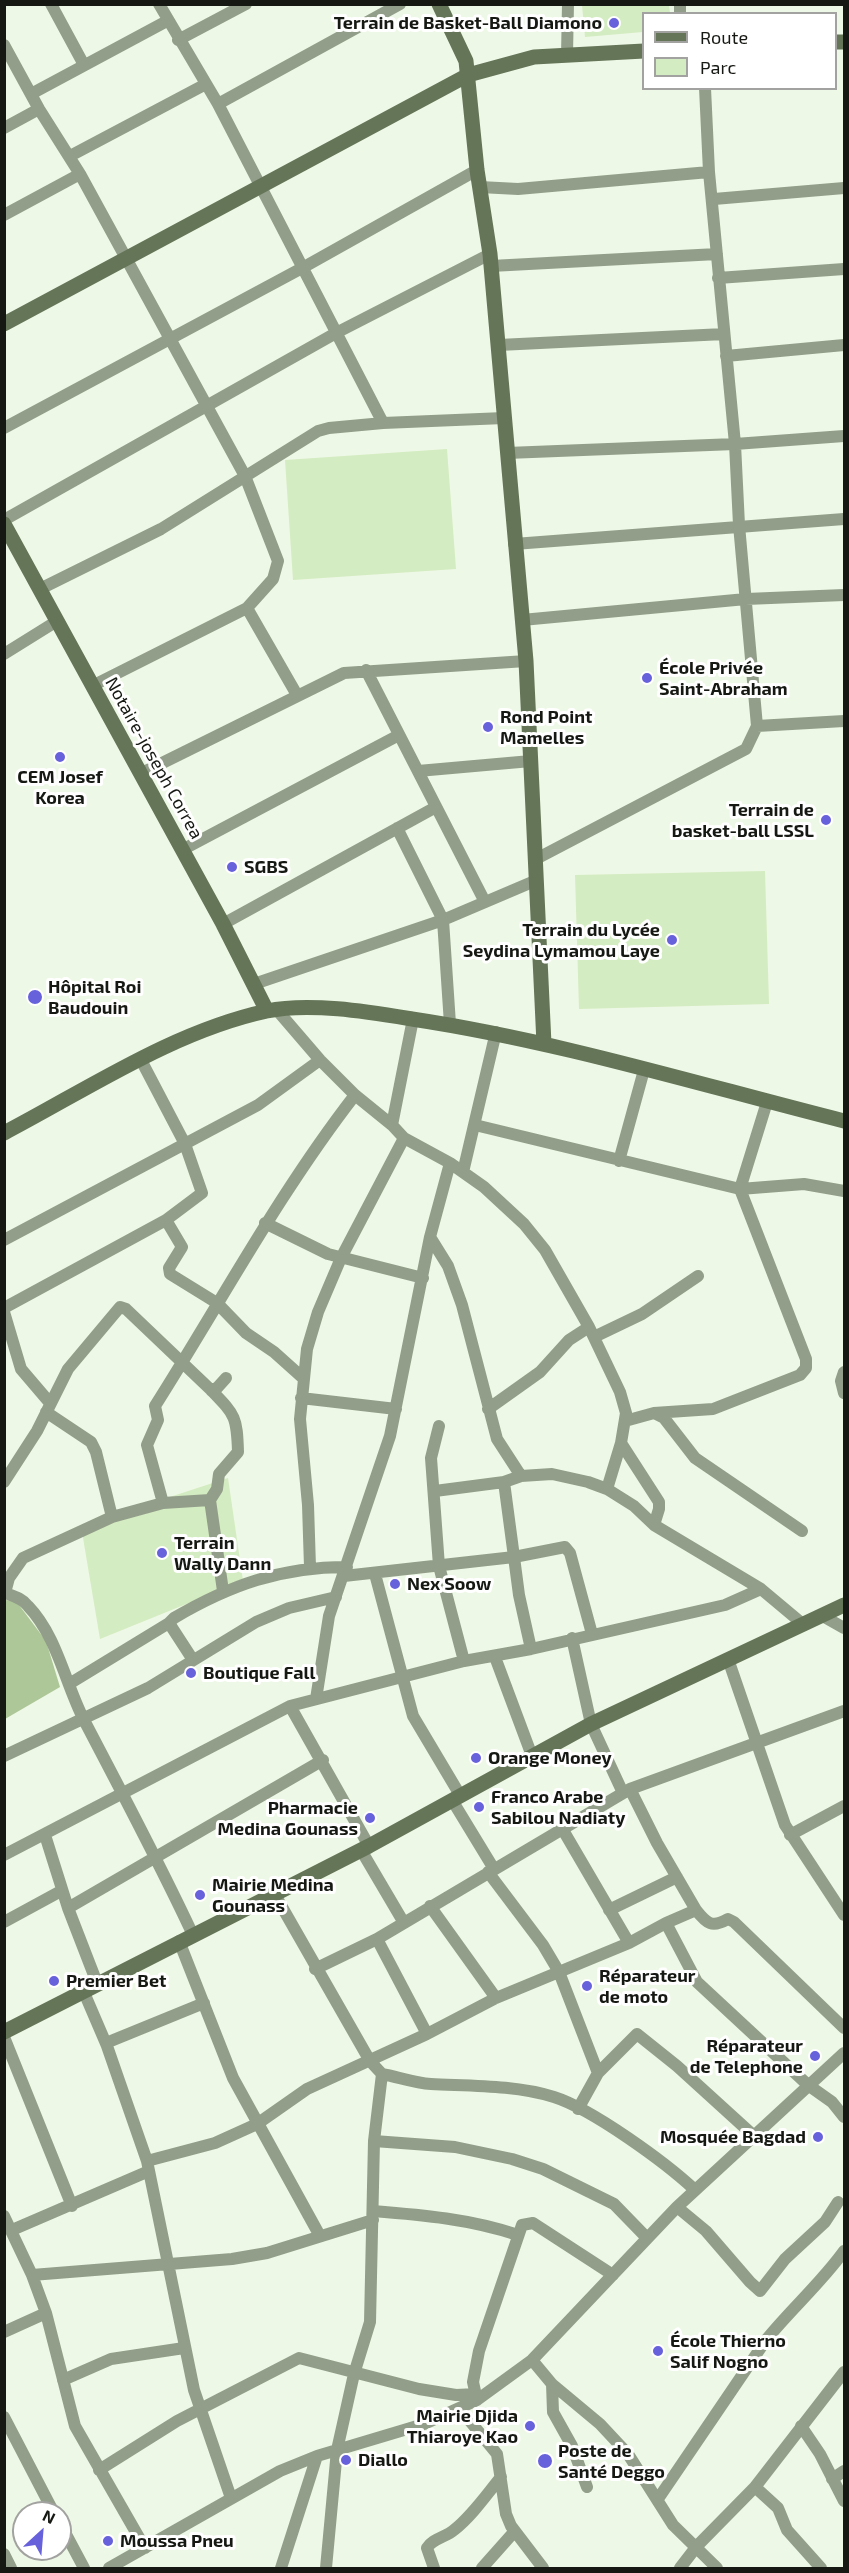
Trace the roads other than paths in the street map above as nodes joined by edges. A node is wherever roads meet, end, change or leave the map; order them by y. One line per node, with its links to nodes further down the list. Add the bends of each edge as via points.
1 (51, 4): 12 (street)
2 (159, 4): 7 (street)
3 (246, 4): 8 (street)
4 (400, 4): 17 (street)
5 (439, 4): 13 (street, via 463,52)
6 (568, 4): 11 (street)
7 (167, 21): 8 (street); 12 (street)
8 (178, 40): 14 (street)
9 (4, 45): 16 (street)
10 (642, 51): 11 (street)
11 (567, 55): 13 (street, via 534,57)
12 (84, 66): 16 (street)
13 (468, 75): 21 (street); 24 (street)
14 (206, 84): 17 (street); 20 (street)
15 (705, 90): 22 (street)
16 (31, 94): 18 (street)
17 (218, 104): 24 (street)
18 (39, 109): 19 (street); 20 (street)
19 (4, 128)
20 (70, 156): 23 (street)
21 (477, 170): 25 (street); 32 (street)
22 (709, 172): 25 (street, via 518,189); 27 (street)
23 (80, 174): 28 (street); 30 (street)
24 (261, 186): 30 (street); 32 (street)
25 (480, 187): 31 (street)
26 (844, 188): 27 (street)
27 (714, 199): 29 (street)
28 (4, 215)
29 (717, 254): 31 (street); 34 (street)
30 (128, 259): 35 (street); 38 (street)
31 (490, 260): 36 (street); 39 (street)
32 (304, 267): 36 (street); 38 (street)
33 (844, 269): 34 (street)
34 (718, 278): 37 (street)
35 (4, 324)
36 (336, 333): 42 (street); 44 (street)
37 (724, 334): 39 (street); 41 (street)
38 (171, 338): 42 (street); 45 (street)
39 (499, 345): 43 (street)
40 (844, 345): 41 (street)
41 (726, 356): 47 (street)
42 (208, 406): 49 (street); 51 (street)
43 (504, 418): 44 (street); 48 (street)
44 (383, 423): 49 (street, via 318,431)
45 (4, 428)
46 (844, 436): 47 (street)
47 (735, 444): 48 (street); 52 (street)
48 (507, 453): 53 (street)
49 (245, 476): 54 (street, via 161,529); 57 (street, via 278,561 273,579)
50 (844, 519): 52 (street)
51 (4, 522): 54 (street, Notaire-joseph Correa)
52 (739, 525): 53 (street); 56 (street)
53 (514, 544): 58 (street)
54 (40, 589): 59 (street, Notaire-joseph Correa)
55 (844, 595): 56 (street)
56 (746, 599): 58 (street); 66 (street)
57 (247, 608): 63 (street); 64 (street)
58 (522, 620): 61 (street)
59 (57, 621): 60 (street); 63 (street, Notaire-joseph Correa)
60 (4, 654)
61 (526, 661): 62 (street); 68 (street)
62 (366, 670): 64 (street, via 344,673); 67 (street)
63 (92, 686): 70 (street, Notaire-joseph Correa)
64 (297, 695): 70 (street)
65 (844, 721): 66 (street)
66 (757, 726): 74 (street, via 746,749)
67 (399, 735): 69 (street); 73 (street)
68 (531, 761): 69 (street); 74 (street)
69 (418, 771): 71 (street)
70 (140, 774): 73 (street, Notaire-joseph Correa)
71 (436, 807): 72 (street); 76 (street)
72 (397, 828): 77 (street); 78 (street)
73 (182, 850): 78 (street, Notaire-joseph Correa)
74 (536, 859): 75 (street)
75 (537, 880): 76 (street); 84 (street)
76 (485, 902): 77 (street)
77 (442, 920): 79 (street); 82 (street)
78 (223, 924): 79 (street, Notaire-joseph Correa)
79 (254, 984): 80 (street, Notaire-joseph Correa)
80 (272, 1011): 81 (street, via 348,1011); 85 (street, via 226,1023); 86 (street)
81 (413, 1019): 82 (street); 91 (street)
82 (450, 1024): 83 (street)
83 (496, 1032): 84 (street); 92 (street)
84 (544, 1044): 87 (street)
85 (141, 1060): 93 (street); 95 (street)
86 (320, 1060): 88 (street); 95 (street, via 258,1105)
87 (644, 1070): 89 (street); 96 (street)
88 (355, 1095): 91 (street); 102 (street)
89 (767, 1102): 90 (street); 99 (street)
90 (844, 1121)
91 (392, 1125): 94 (street)
92 (475, 1125): 96 (street); 98 (street)
93 (4, 1133)
94 (404, 1138): 97 (street); 105 (street)
95 (185, 1144): 101 (street, via 202,1193); 104 (street)
96 (619, 1161): 99 (street)
97 (450, 1163): 98 (street); 103 (street)
98 (463, 1172): 110 (street, via 524,1224 558,1271)
99 (740, 1189): 100 (street, via 804,1184); 121 (street, via 806,1359 806,1368 800,1375 713,1408)
100 (844, 1191)
101 (166, 1220): 108 (street, via 182,1248 169,1268 170,1275); 109 (street)
102 (265, 1223): 105 (street); 108 (street)
103 (430, 1238): 107 (street); 119 (street, via 448,1266 462,1305)
104 (4, 1240)
105 (341, 1258): 107 (street); 114 (street, via 312,1328)
106 (698, 1276): 110 (street, via 642,1314)
107 (423, 1278): 120 (street)
108 (217, 1303): 111 (street); 114 (street, via 246,1333)
109 (4, 1310): 118 (street, via 21,1369)
110 (592, 1332): 119 (street, via 569,1340 540,1372); 122 (street, via 622,1398)
111 (182, 1364): 115 (street); 118 (street, via 120,1307 76,1357); 131 (street, via 155,1406 158,1420 148,1441)
112 (844, 1372): 116 (street)
113 (226, 1378): 115 (street)
114 (303, 1378): 117 (street)
115 (211, 1390): 130 (street, via 234,1413 238,1452 219,1474 217,1489)
116 (844, 1393)
117 (301, 1398): 120 (street); 137 (street, via 300,1439)
118 (48, 1407): 126 (street); 132 (street, via 91,1442)
119 (488, 1408): 125 (street, via 503,1452)
120 (396, 1409): 138 (street)
121 (654, 1413): 122 (street); 134 (street, via 664,1418 695,1458)
122 (625, 1421): 124 (street)
123 (438, 1426): 129 (street, via 431,1458)
124 (621, 1443): 128 (street); 133 (street, via 658,1502)
125 (521, 1476): 127 (street); 128 (street, via 552,1474)
126 (4, 1482)
127 (504, 1482): 129 (street); 135 (street)
128 (607, 1489): 133 (street)
129 (435, 1491): 136 (street)
130 (210, 1500): 131 (street); 141 (street)
131 (163, 1503): 132 (street)
132 (112, 1517): 156 (street, via 23,1558 4,1593 18,1597 28,1606 49,1638)
133 (654, 1525): 140 (street)
134 (802, 1531)
135 (514, 1557): 136 (street); 148 (street, via 565,1547); 150 (street)
136 (439, 1566): 139 (street); 154 (street)
137 (310, 1567): 138 (street); 141 (street)
138 (346, 1571): 139 (street); 142 (street)
139 (375, 1574): 155 (street)
140 (761, 1589): 146 (street); 148 (street, via 725,1605)
141 (223, 1591): 145 (street)
142 (336, 1597): 153 (street, via 290,1608 256,1622); 157 (street, via 329,1616)
143 (844, 1605): 144 (street)
144 (821, 1615): 146 (street); 147 (street)
145 (169, 1623): 153 (street); 156 (street)
146 (804, 1625): 152 (street)
147 (844, 1628)
148 (592, 1634): 149 (street)
149 (572, 1638): 150 (street); 161 (street)
150 (531, 1649): 151 (street)
151 (495, 1657): 154 (street); 164 (street)
152 (728, 1659): 161 (street); 162 (street)
153 (193, 1660): 160 (street, via 148,1688)
154 (464, 1661): 155 (street)
155 (402, 1679): 157 (street); 168 (street, via 419,1729)
156 (69, 1684): 160 (street)
157 (316, 1699): 158 (street)
158 (290, 1706): 165 (street); 167 (street)
159 (844, 1711): 162 (street)
160 (83, 1718): 163 (street); 167 (street)
161 (591, 1724): 164 (street); 166 (street)
162 (757, 1743): 166 (street); 172 (street)
163 (4, 1756)
164 (532, 1756): 168 (street)
165 (323, 1760): 173 (street); 175 (street)
166 (627, 1791): 170 (street); 177 (street)
167 (124, 1792): 171 (street); 175 (street)
168 (456, 1798): 173 (street); 176 (street)
169 (844, 1806): 172 (street)
170 (563, 1830): 176 (street); 182 (street)
171 (45, 1835): 174 (street); 178 (street)
172 (790, 1835): 184 (street)
173 (365, 1848): 179 (street); 186 (street)
174 (4, 1855)
175 (157, 1858): 181 (street); 188 (street)
176 (491, 1870): 180 (street); 192 (street)
177 (677, 1877): 182 (street); 183 (street)
178 (61, 1891): 181 (street); 185 (street)
179 (274, 1893): 188 (street); 191 (street)
180 (430, 1906): 186 (street); 194 (street)
181 (68, 1908): 193 (street)
182 (609, 1910): 190 (street)
183 (696, 1910): 187 (street); 196 (street, via 707,1924 716,1925 728,1919 734,1922)
184 (844, 1915)
185 (4, 1922)
186 (404, 1923): 189 (street)
187 (666, 1923): 190 (street); 205 (street, via 697,1982)
188 (186, 1938): 193 (street); 195 (street)
189 (377, 1939): 191 (street); 198 (street)
190 (629, 1943): 192 (street)
191 (315, 1969): 202 (street)
192 (560, 1972): 194 (street); 203 (street)
193 (90, 1986): 197 (street); 200 (street)
194 (496, 1998): 198 (street)
195 (204, 2003): 200 (street); 208 (street, via 233,2078)
196 (844, 2028)
197 (4, 2032)
198 (427, 2034): 202 (street)
199 (4, 2037): 214 (street)
200 (106, 2043): 211 (street)
201 (844, 2053): 205 (street)
202 (370, 2061): 204 (street); 208 (street, via 307,2089)
203 (598, 2073): 206 (street); 209 (street, via 633,2037 642,2036)
204 (382, 2074): 206 (street, via 428,2084 536,2093 556,2097); 210 (street)
205 (808, 2085): 207 (street, via 832,2102); 209 (street)
206 (578, 2109): 212 (street, via 672,2168)
207 (844, 2117)
208 (257, 2124): 211 (street, via 215,2144); 219 (street)
209 (754, 2136): 212 (street)
210 (374, 2141): 217 (street); 221 (street, via 455,2147 543,2169 614,2204)
211 (148, 2166): 214 (street); 223 (street)
212 (695, 2190): 215 (street)
213 (838, 2202): 215 (street, via 825,2222 785,2259 760,2290 706,2231)
214 (72, 2206): 220 (street)
215 (677, 2207): 221 (street)
216 (4, 2216): 220 (street)
217 (373, 2216): 218 (street, via 446,2217); 219 (street); 231 (street, via 370,2322)
218 (518, 2235): 225 (street, via 522,2225 533,2223); 234 (street, via 479,2351 473,2382)
219 (320, 2236): 223 (street, via 267,2253)
220 (11, 2237): 224 (street)
221 (647, 2238): 225 (street)
222 (844, 2251): 249 (street, via 827,2275 766,2340)
223 (168, 2265): 224 (street); 228 (street)
224 (32, 2275): 226 (street)
225 (613, 2275): 229 (street)
226 (46, 2313): 227 (street); 232 (street)
227 (4, 2332)
228 (184, 2348): 232 (street, via 111,2359); 235 (street)
229 (532, 2360): 233 (street); 234 (street)
230 (844, 2372): 238 (street)
231 (354, 2374): 234 (street); 235 (street, via 299,2358); 240 (street)
232 (63, 2380): 242 (street, via 75,2426)
233 (552, 2384): 246 (street, via 553,2412 573,2446); 249 (street, via 600,2424 628,2454)
234 (477, 2397): 236 (street)
235 (201, 2407): 242 (street); 248 (street)
236 (460, 2409): 240 (street); 244 (street, via 497,2454)
237 (4, 2417): 239 (street)
238 (801, 2426): 245 (street); 247 (street)
239 (9, 2438): 250 (street)
240 (337, 2450): 241 (street); 262 (street)
241 (316, 2456): 248 (street, via 280,2470); 261 (street)
242 (99, 2470): 255 (street)
243 (844, 2471): 245 (street)
244 (501, 2476): 252 (street, via 506,2514); 263 (street, via 455,2530 430,2542 427,2548)
245 (832, 2479): 251 (street)
246 (587, 2487)
247 (755, 2487): 254 (street); 268 (street, via 778,2508 787,2530)
248 (231, 2498): 255 (street)
249 (658, 2499): 254 (street, via 673,2525)
250 (47, 2501)
251 (844, 2501)
252 (514, 2532): 264 (street); 265 (street)
253 (72, 2546): 259 (street)
254 (697, 2546): 266 (street); 267 (street)
255 (146, 2548): 257 (street)
256 (4, 2554): 258 (street)
257 (128, 2564): 260 (street)
258 (11, 2568)
259 (84, 2568)
260 (109, 2568)
261 (281, 2568)
262 (326, 2568)
263 (434, 2568)
264 (482, 2568)
265 (543, 2568)
266 (680, 2568)
267 (717, 2568)
268 (821, 2568)

